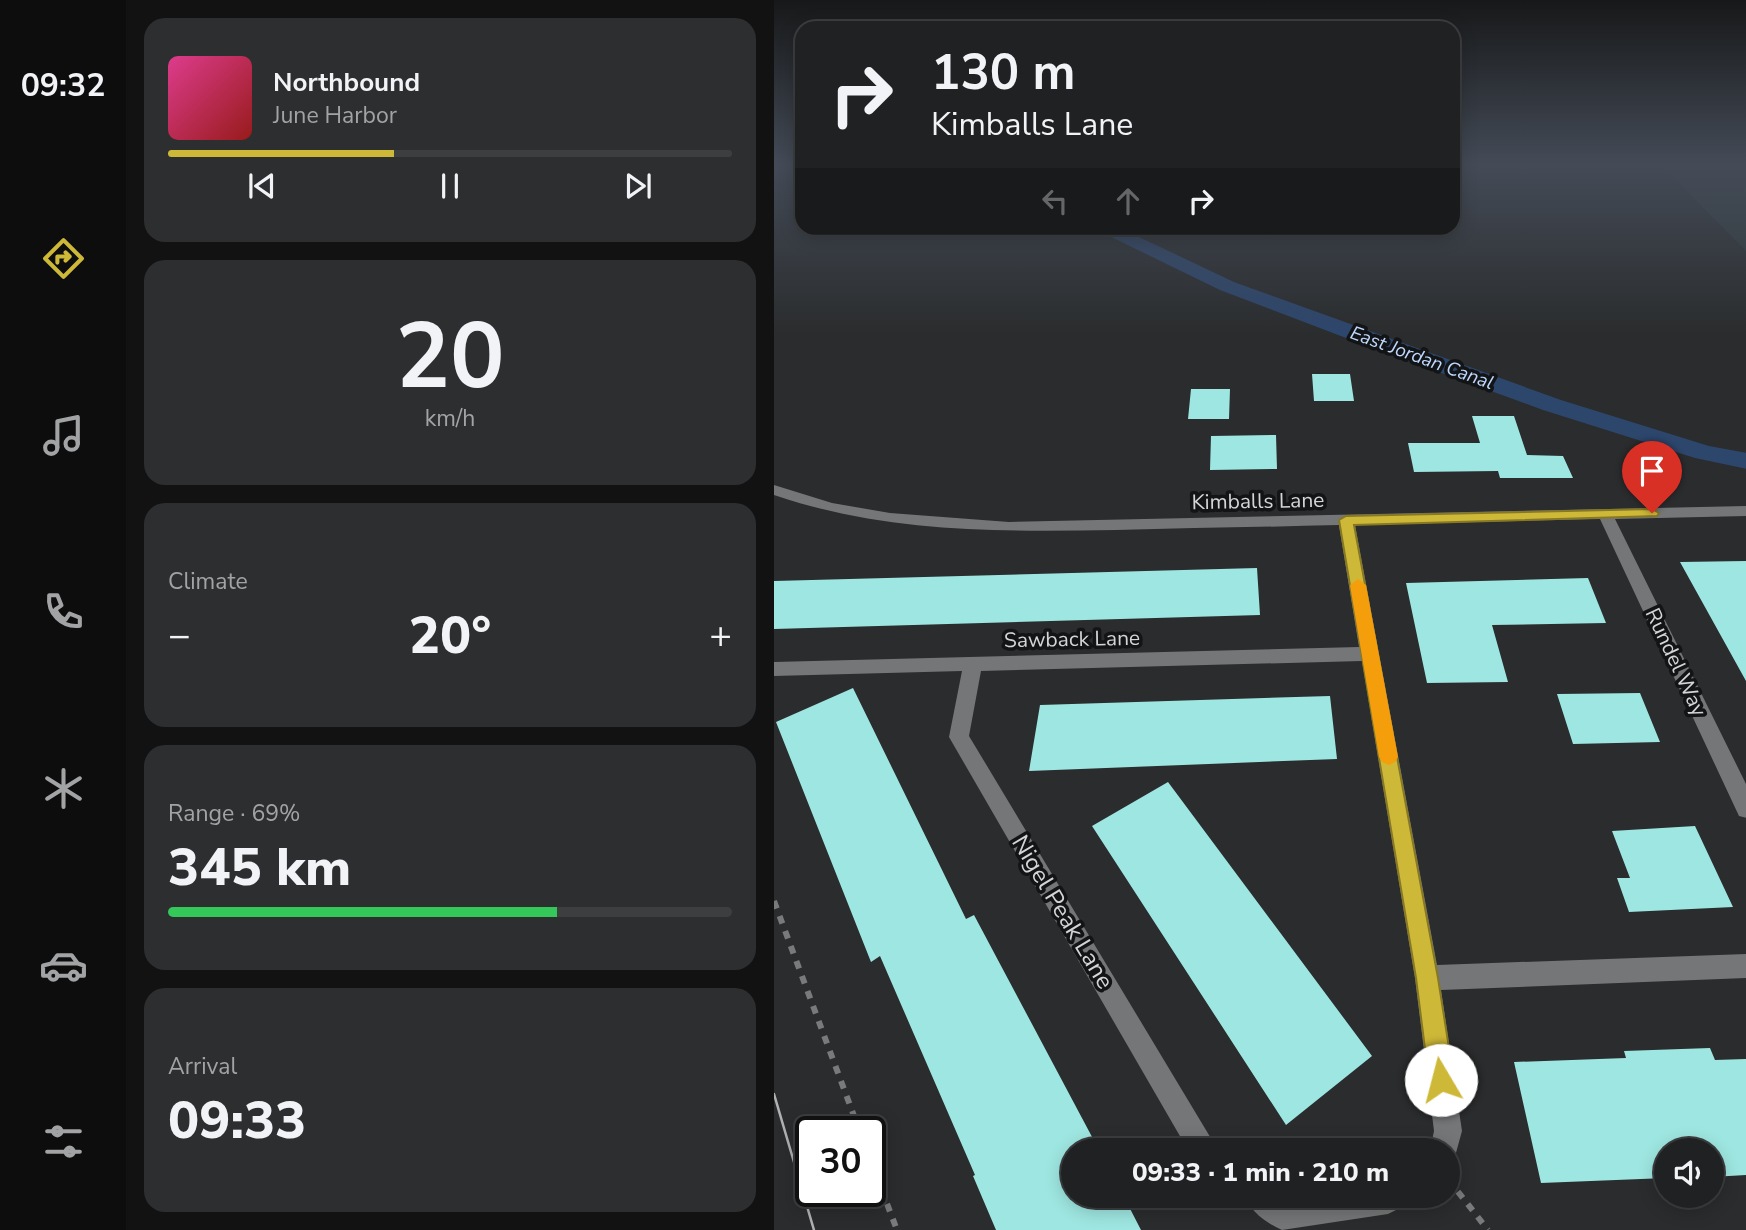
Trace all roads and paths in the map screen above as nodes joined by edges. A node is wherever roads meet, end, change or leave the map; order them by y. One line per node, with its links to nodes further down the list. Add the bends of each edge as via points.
1 (774, 490): 4 (street, Kimballs Lane, via 852,512 966,526)
2 (1746, 511): 3 (street, Kimballs Lane)
3 (1605, 514): 4 (street, Kimballs Lane); 8 (street, Rundel Way)
4 (1346, 520): 5 (street)
5 (1371, 654): 6 (street, Sawback Lane); 11 (street)
6 (973, 664): 7 (street, Sawback Lane); 13 (street, Nigel Peak Lane, via 959,737)
7 (774, 669)
8 (1746, 809)
9 (774, 901): 12 (path)
10 (1746, 965): 11 (street)
11 (1427, 978): 14 (street)
12 (854, 1116)
13 (1197, 1138)
14 (1446, 1138)
15 (1460, 1194): 20 (path)
16 (886, 1201): 19 (path)
17 (1274, 1208): 18 (street, via 1282,1215)
18 (1331, 1208)
19 (897, 1230)
20 (1488, 1230)

